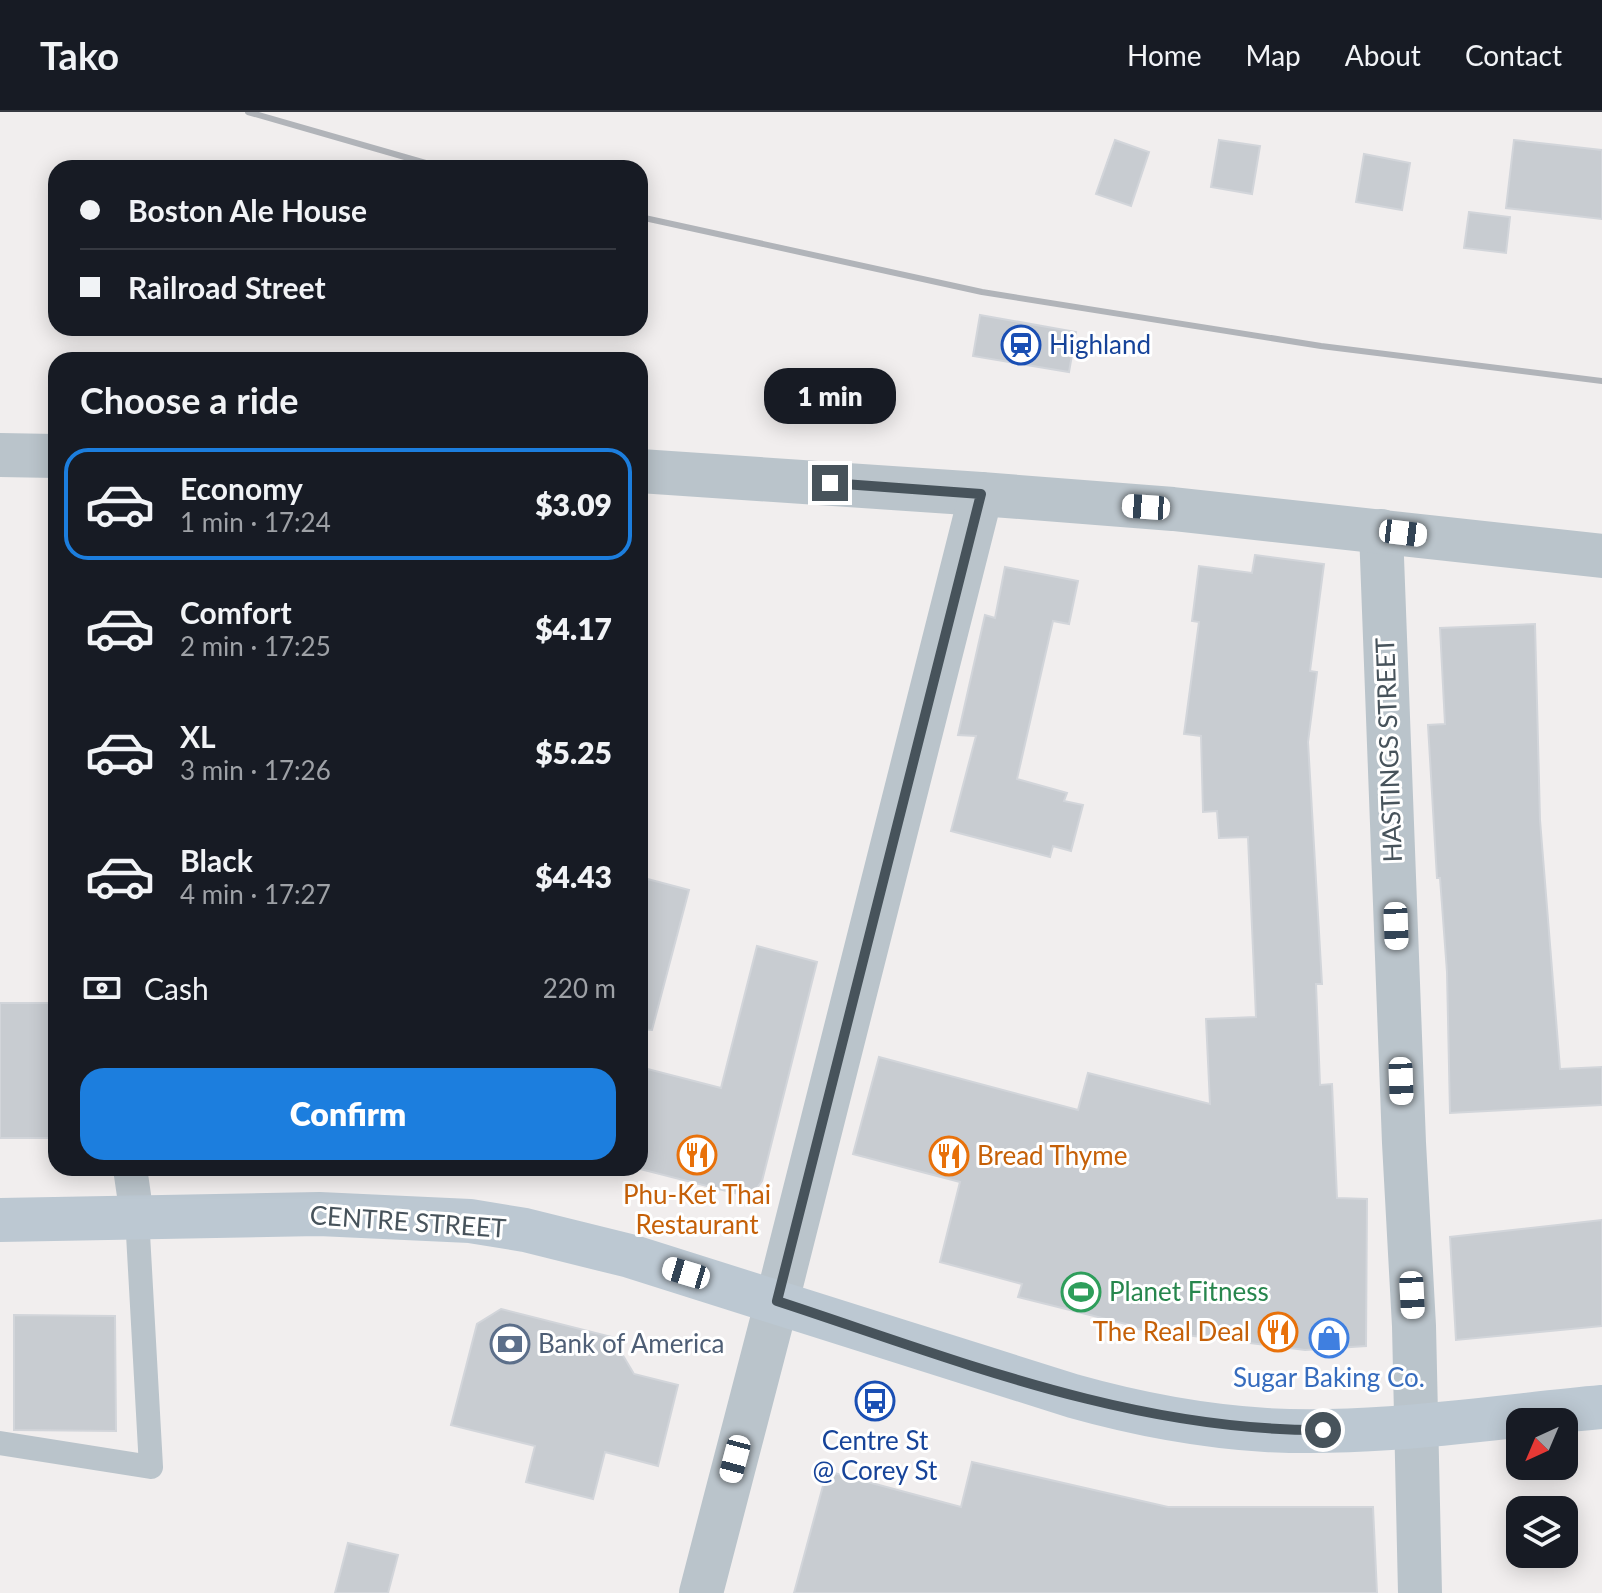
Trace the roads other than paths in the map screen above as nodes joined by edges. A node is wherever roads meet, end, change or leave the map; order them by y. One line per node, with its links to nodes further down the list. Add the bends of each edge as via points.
1 (0, 455): 2 (street)
2 (48, 456)
3 (648, 472): 4 (street)
4 (981, 494): 5 (street); 10 (street)
5 (1381, 531): 6 (street); 12 (street, HASTINGS STREET)
6 (1602, 556)
7 (131, 1176): 8 (street)
8 (137, 1216): 9 (main road, CENTRE STREET); 10 (main road, CENTRE STREET, via 319,1214 470,1221 574,1241); 13 (lane, via 151,1467)
9 (0, 1220)
10 (777, 1301): 12 (main road, CENTRE STREET, via 1126,1411 1269,1430); 14 (street)
11 (1602, 1407): 12 (main road, CENTRE STREET)
12 (1417, 1424): 15 (street, HASTINGS STREET)
13 (0, 1443)
14 (701, 1593)
15 (1420, 1593)

